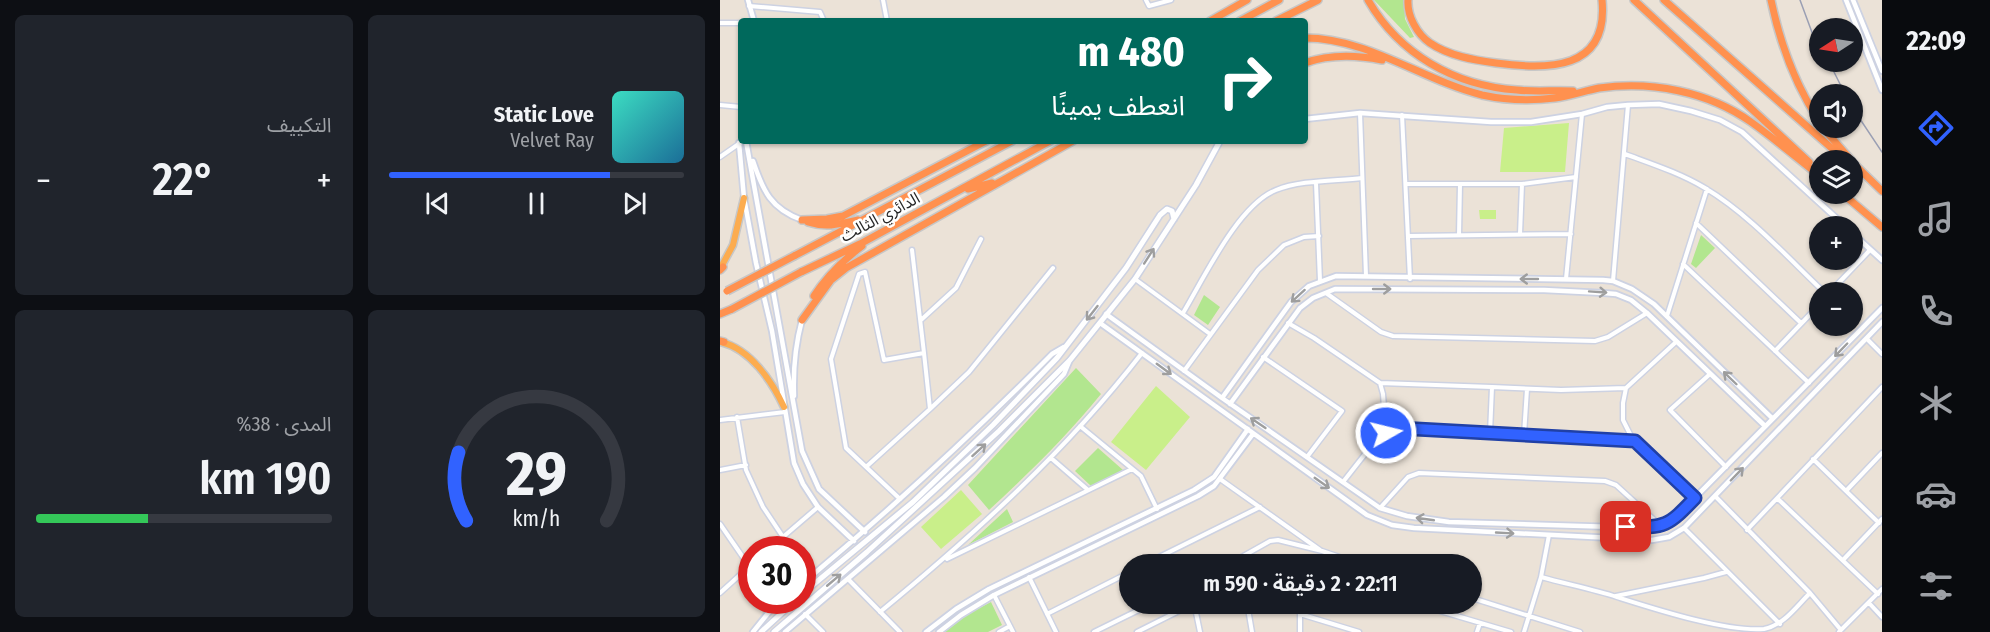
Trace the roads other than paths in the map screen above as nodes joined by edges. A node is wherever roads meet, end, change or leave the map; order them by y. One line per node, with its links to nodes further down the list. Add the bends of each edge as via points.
1 (883, 0): 18 (street)
2 (1146, 0): 3 (street, via 1149,6)
3 (1171, 0)
4 (1247, 0): 19 (highway)
5 (1279, 0): 20 (highway)
6 (1318, 0): 21 (highway)
7 (1368, 0): 29 (highway, via 1401,42 1451,75 1517,90)
8 (1408, 0): 9 (highway, via 1418,32 1439,48 1473,60 1544,67 1563,64 1591,48 1600,34)
9 (1602, 0)
10 (1634, 0): 52 (highway)
11 (1664, 0): 48 (highway)
12 (1771, 0): 30 (highway, via 1788,60)
13 (1846, 0): 28 (street)
14 (1853, 0): 27 (street)
15 (748, 3): 16 (street); 17 (street, via 820,12)
16 (753, 18)
17 (823, 18)
18 (886, 18)
19 (1215, 18)
20 (1246, 18)
21 (1282, 18)
22 (720, 22): 23 (street)
23 (738, 23)
24 (1308, 38): 26 (highway, via 1351,45)
25 (1308, 62): 26 (highway, via 1351,56)
26 (1402, 64): 29 (highway, via 1460,88 1505,99 1556,98)
27 (1882, 71)
28 (1882, 90)
29 (1580, 91): 53 (highway, via 1623,86 1699,96 1752,123)
30 (1809, 103)
31 (720, 105): 33 (street)
32 (1628, 105): 35 (street); 50 (street); 68 (street, via 1659,104 1720,120 1742,132)
33 (738, 107)
34 (1360, 113): 36 (street); 37 (street); 57 (street)
35 (1582, 114): 36 (street, via 1531,123); 55 (street)
36 (1402, 115): 60 (street)
37 (1308, 119)
38 (1832, 138): 49 (highway)
39 (742, 144): 51 (street)
40 (744, 144): 71 (street, via 769,199 790,216)
41 (744, 144): 66 (street)
42 (744, 144): 134 (street)
43 (980, 144): 71 (highway, via 843,216)
44 (1006, 144): 69 (highway, الدائري الثالث)
45 (1044, 144): 64 (highway, الدائري الثالث)
46 (1069, 144): 58 (highway)
47 (1218, 144): 70 (main road)
48 (1834, 150)
49 (1842, 150)
50 (1624, 153): 63 (street, via 1674,171); 93 (street)
51 (720, 157)
52 (1809, 164)
53 (1809, 166)
54 (1863, 172): 65 (highway)
55 (1576, 177): 62 (street); 75 (street)
56 (1863, 177): 65 (highway)
57 (1362, 178): 59 (street); 88 (street)
58 (1003, 181): 64 (highway); 105 (highway, via 846,268 831,280)
59 (1316, 183): 78 (street); 99 (street, via 1274,191 1248,212 1234,228)
60 (1406, 184): 61 (street); 79 (street)
61 (1460, 184): 62 (street); 76 (street)
62 (1522, 184): 74 (street)
63 (1707, 189): 72 (street); 94 (street, via 1749,221)
64 (956, 192): 77 (highway, الدائري الثالث)
65 (1882, 192)
66 (744, 198): 86 (highway, via 733,245); 132 (street)
67 (1855, 204): 73 (highway)
68 (1834, 216)
69 (871, 217): 71 (highway, via 834,226); 96 (highway, الدائري الثالث, bridge)
70 (1174, 219): 89 (main road, one-way to 70); 115 (main road, one-way to 115, via 1167,209 1160,215 1126,268)
71 (802, 220)
72 (1696, 223): 85 (street); 110 (street)
73 (1882, 227)
74 (1520, 234): 75 (street); 76 (street)
75 (1571, 234): 91 (street)
76 (1459, 235): 79 (street)
77 (874, 236): 101 (highway, الدائري الثالث, bridge); 105 (highway, via 825,279)
78 (1319, 236): 92 (street); 111 (street, via 1284,245 1258,270)
79 (1408, 236): 90 (street)
80 (981, 239): 106 (street, via 956,288)
81 (1863, 243): 83 (street)
82 (912, 250): 106 (street)
83 (1870, 250): 84 (street); 95 (street)
84 (1882, 261)
85 (1683, 264): 104 (street); 116 (street)
86 (721, 268)
87 (1053, 268): 133 (street, via 969,372)
88 (1366, 276): 90 (street); 92 (street, via 1336,276)
89 (1134, 279): 99 (street); 102 (main road)
90 (1410, 279): 91 (street, one-way to 90)
91 (1566, 279): 93 (street)
92 (1320, 281): 130 (street, one-way to 130, via 1291,302)
93 (1612, 281): 104 (street, via 1632,289)
94 (1813, 282)
95 (1840, 282)
96 (724, 293)
97 (1326, 293): 100 (street, one-way to 100, via 1335,289 1592,292 1616,294); 100 (street, via 1381,332 1393,336 1595,341); 109 (street, via 1312,298)
98 (1882, 308): 125 (street, one-way to 125)
99 (1184, 313): 111 (street)
100 (1647, 313): 114 (street)
101 (720, 314)
102 (1106, 314): 108 (main road); 122 (street)
103 (1809, 315): 110 (street)
104 (1667, 316): 136 (street, one-way to 104)
105 (802, 320): 134 (street, via 793,370)
106 (921, 321): 117 (street)
107 (1882, 322): 112 (street)
108 (1100, 323): 118 (street); 121 (main road)
109 (1288, 323): 120 (street); 124 (street)
110 (1801, 323): 116 (street)
111 (1210, 334): 122 (street)
112 (1867, 339): 119 (street); 159 (street, one-way to 112)
113 (721, 342): 132 (highway, via 759,368 776,389)
114 (1676, 342): 123 (street); 129 (street)
115 (1066, 346): 162 (street, via 1052,354 985,423); 191 (main road, via 914,502)
116 (1775, 351): 125 (street)
117 (924, 353): 133 (street); 152 (street, via 884,360 865,272 859,274 831,359 846,448)
118 (1142, 353): 138 (street); 140 (street, one-way to 140)
119 (1882, 354)
120 (1263, 357): 131 (street); 147 (street, via 1342,411)
121 (1070, 360): 189 (street, via 1064,374 975,468); 220 (main road, one-way to 121, via 999,431)
122 (1184, 371): 130 (street)
123 (1710, 374): 139 (street); 151 (street, via 1670,410)
124 (1380, 383): 126 (street); 141 (street)
125 (1809, 383): 136 (street)
126 (1492, 387): 128 (street); 142 (street)
127 (1882, 387): 149 (street)
128 (1527, 388): 129 (street); 144 (street)
129 (1626, 388): 145 (street, via 1623,420)
130 (1222, 398): 131 (street)
131 (1230, 404): 147 (street, one-way to 131)
132 (784, 409): 135 (street); 163 (street, via 795,463)
133 (930, 409): 152 (street)
134 (795, 411): 172 (street, via 802,451 819,489)
135 (737, 417): 137 (street); 150 (street)
136 (1772, 418): 139 (street)
137 (720, 420)
138 (1080, 426): 148 (street); 153 (street)
139 (1765, 426): 151 (street)
140 (1248, 429): 143 (street); 166 (street, via 1214,477)
141 (1386, 433): 142 (street, via 1398,428); 156 (street, via 1380,435)
142 (1490, 433): 144 (street)
143 (1253, 434): 155 (street); 173 (street, one-way to 173, via 1366,514 1392,525)
144 (1524, 435): 145 (street)
145 (1635, 441): 160 (street)
146 (1882, 453): 158 (street)
147 (1307, 457): 156 (street)
148 (1051, 458): 157 (street); 183 (street)
149 (1814, 459): 158 (street); 161 (street)
150 (746, 465): 154 (street); 174 (street, via 763,507)
151 (1726, 466): 160 (street)
152 (866, 467): 162 (street)
153 (1132, 469): 157 (street); 166 (street, via 1141,476)
154 (720, 470)
155 (1220, 479): 164 (street); 187 (street, via 1198,496)
156 (1343, 482): 165 (street)
157 (1088, 490): 183 (street)
158 (1846, 490): 167 (street)
159 (1716, 497): 170 (street); 171 (street)
160 (1695, 498): 169 (street)
161 (1778, 499): 171 (street); 182 (street)
162 (900, 500): 172 (street)
163 (818, 507): 175 (street); 176 (street)
164 (1260, 507): 178 (street); 179 (street)
165 (1380, 508): 169 (street, one-way to 165, via 1449,522); 169 (street, via 1408,477 1419,473 1605,482 1616,485)
166 (1157, 509): 224 (street, via 989,589)
167 (1880, 521): 182 (street)
168 (720, 524): 177 (street)
169 (1662, 526)
170 (1684, 528): 173 (street, via 1669,537 1652,540); 185 (street)
171 (1747, 530): 194 (street)
172 (865, 532): 176 (street)
173 (1549, 535): 188 (street)
174 (782, 536)
175 (784, 536)
176 (854, 541): 184 (street)
177 (738, 549)
178 (1322, 551): 180 (street, via 1278,540); 181 (street)
179 (1165, 554)
180 (1246, 554)
181 (1331, 554)
182 (1844, 559): 195 (street)
183 (941, 561): 200 (street)
184 (816, 572)
185 (1726, 572): 197 (street); 215 (street)
186 (738, 576): 193 (street)
187 (1029, 577): 196 (street); 203 (street)
188 (1541, 577): 197 (street); 212 (street)
189 (847, 578): 200 (street); 210 (street)
190 (1119, 578): 203 (street)
191 (816, 582)
192 (1882, 590): 195 (street)
193 (720, 593)
194 (1810, 593): 215 (street); 217 (street)
195 (1878, 594): 199 (street)
196 (994, 595): 216 (street); 225 (street)
197 (1615, 596): 215 (street, via 1662,613 1744,632)
198 (1482, 601): 212 (street)
199 (1869, 603): 211 (street); 217 (street)
200 (880, 612): 223 (street)
201 (767, 614): 218 (street)
202 (781, 614): 219 (main road)
203 (1047, 614): 228 (street)
204 (1131, 614): 229 (street)
205 (1173, 614): 214 (street)
206 (1197, 614): 232 (street)
207 (1249, 614): 233 (street)
208 (1300, 614): 234 (street); 235 (street)
209 (1450, 614): 213 (street)
210 (805, 615): 221 (street); 222 (street)
211 (1882, 616)
212 (1529, 617): 238 (street); 239 (street)
213 (1480, 623): 236 (street); 237 (street)
214 (1153, 624): 230 (street); 231 (street)
215 (1780, 624)
216 (1010, 626): 226 (street); 227 (street)
217 (1840, 631)
218 (753, 632)
219 (761, 632)
220 (774, 632)
221 (785, 632)
222 (823, 632)
223 (900, 632)
224 (926, 632)
225 (939, 632)
226 (999, 632)
227 (1013, 632)
228 (1056, 632)
229 (1094, 632)
230 (1137, 632)
231 (1156, 632)
232 (1200, 632)
233 (1252, 632)
234 (1300, 632)
235 (1359, 632)
236 (1477, 632)
237 (1511, 632)
238 (1524, 632)
239 (1580, 632)

